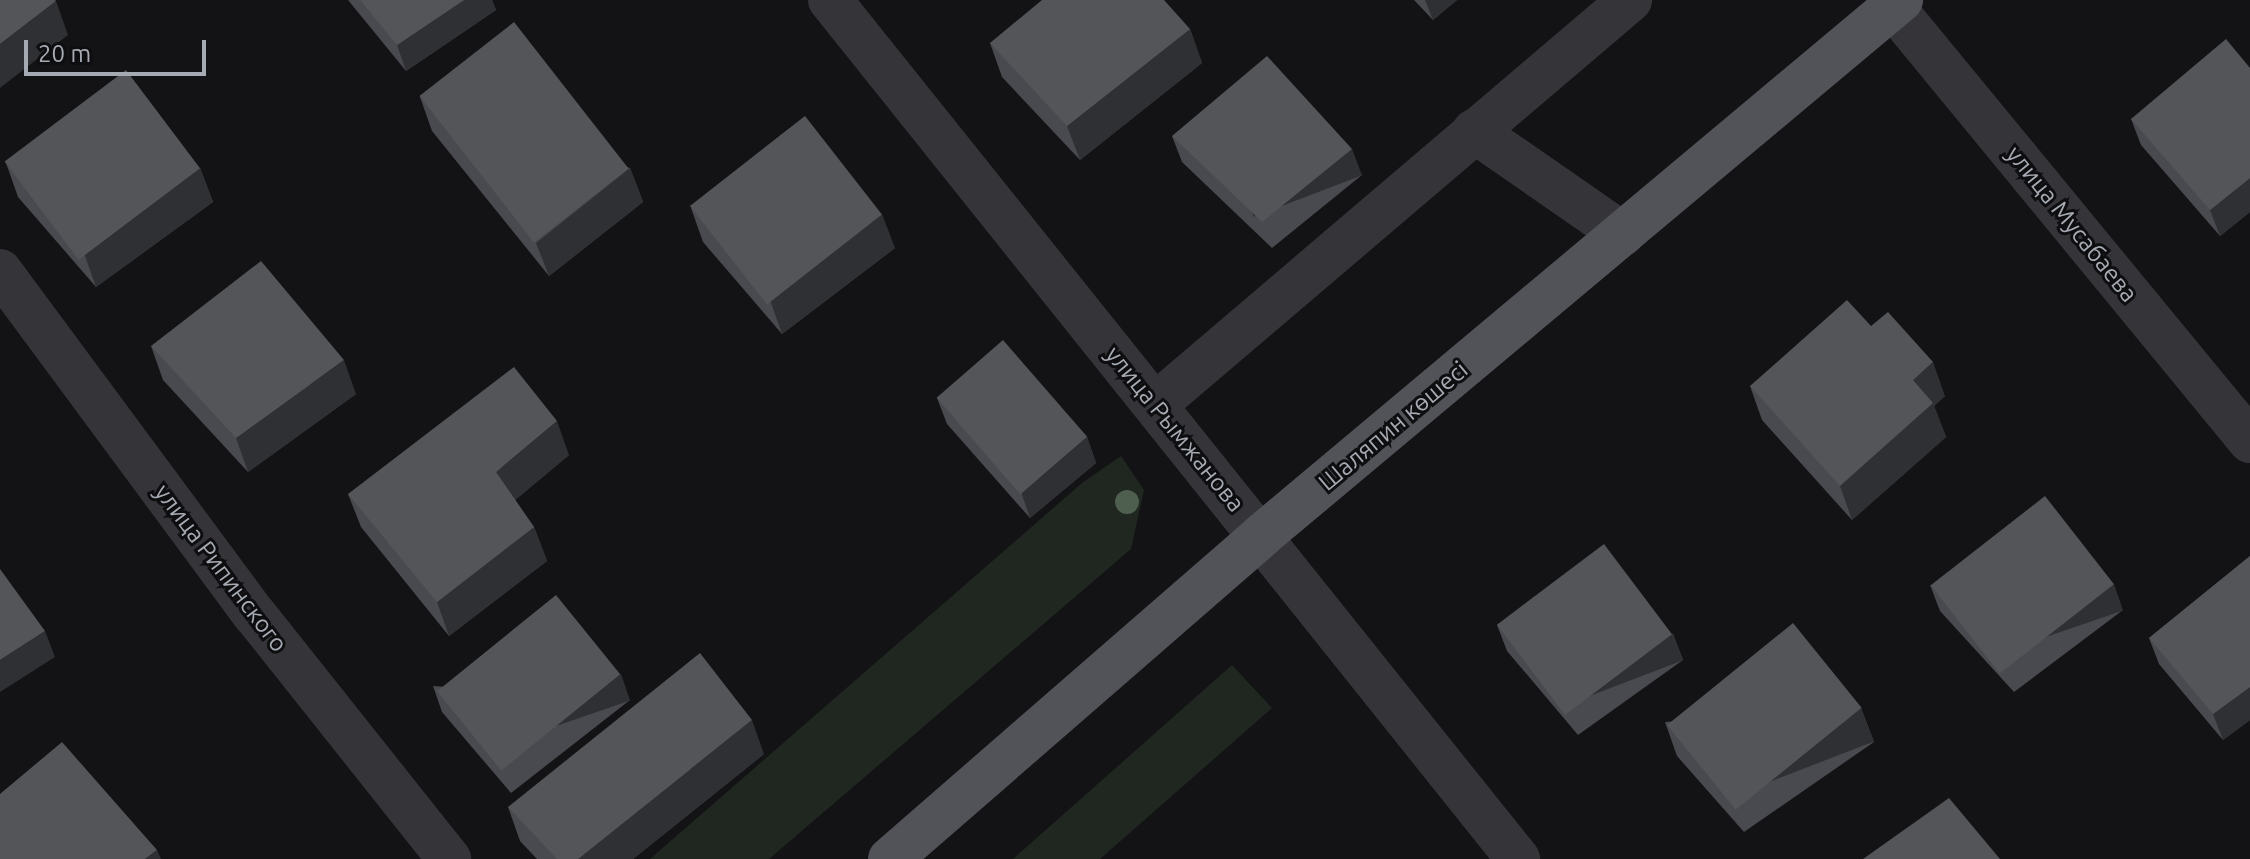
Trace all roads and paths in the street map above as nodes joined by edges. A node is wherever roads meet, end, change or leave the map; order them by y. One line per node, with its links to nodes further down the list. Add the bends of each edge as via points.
1 (830, 0): 7 (street, улица Рымжанова)
2 (1630, 0): 4 (street)
3 (1897, 4): 5 (main road, Шаляпин көшесі); 8 (street, улица Мусабаева)
4 (1474, 131): 5 (street); 7 (street)
5 (1623, 234): 9 (main road, Шаляпин көшесі)
6 (0, 271): 10 (street, улица Рипинского, via 255,615)
7 (1156, 404): 9 (street, улица Рымжанова)
8 (2250, 441)
9 (1261, 536): 11 (main road, Шаляпин көшесі); 12 (street, улица Рымжанова)
10 (449, 859)
11 (890, 859)
12 (1518, 859)

